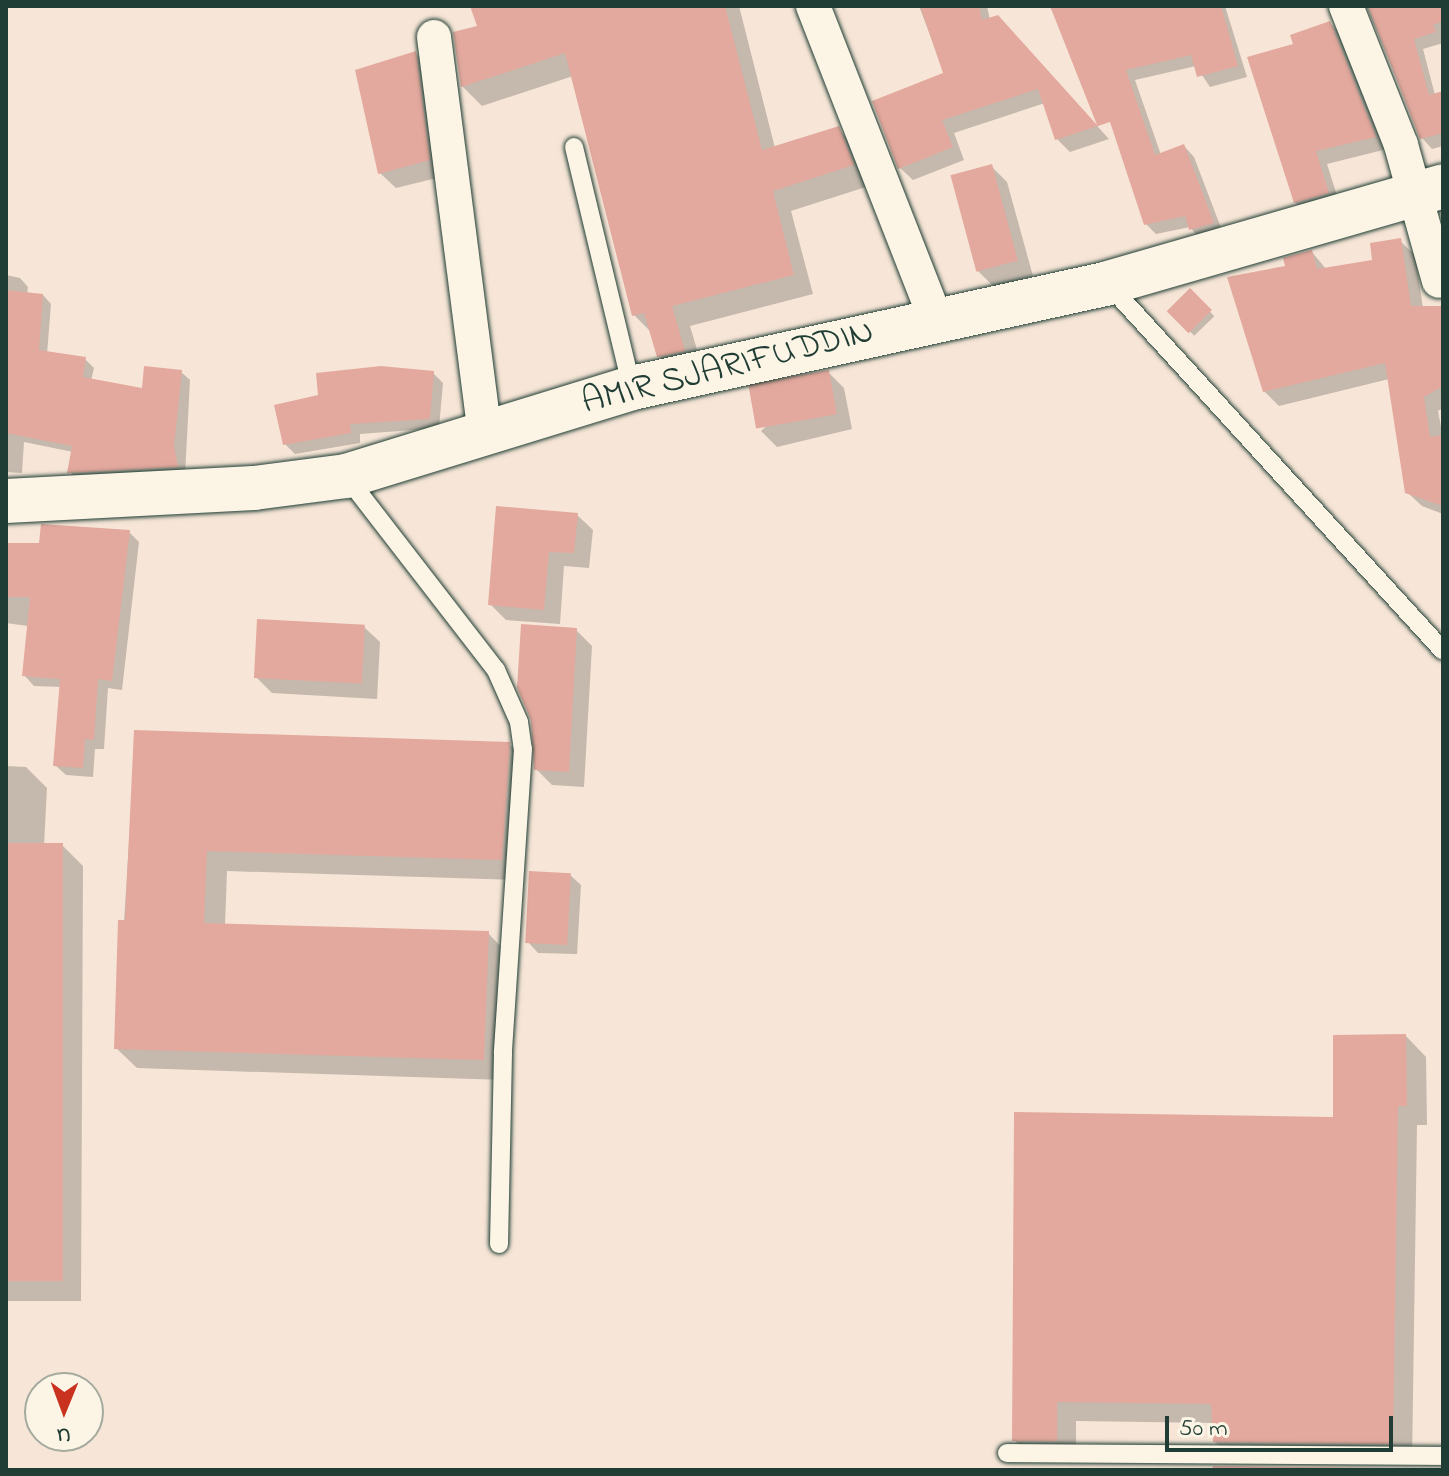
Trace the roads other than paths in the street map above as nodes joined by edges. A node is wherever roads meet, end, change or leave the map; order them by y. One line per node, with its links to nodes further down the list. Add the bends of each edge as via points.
1 (813, 6): 8 (street)
2 (1346, 6): 5 (street, via 1401,145)
3 (434, 37): 10 (street)
4 (574, 147): 9 (lane)
5 (1428, 190): 6 (street); 7 (main road, AMIR SJARIFUDDIN)
6 (1439, 281)
7 (1108, 283): 8 (main road, AMIR SJARIFUDDIN); 13 (lane)
8 (935, 318): 9 (main road, AMIR SJARIFUDDIN)
9 (632, 388): 10 (main road, AMIR SJARIFUDDIN)
10 (485, 433): 11 (main road, AMIR SJARIFUDDIN)
11 (346, 476): 12 (main road, AMIR SJARIFUDDIN, via 254,488); 14 (lane, via 496,670 519,722 523,749 503,1053)
12 (6, 501)
13 (1443, 651)
14 (499, 1244)
15 (1007, 1453): 16 (lane)
16 (1443, 1456)

